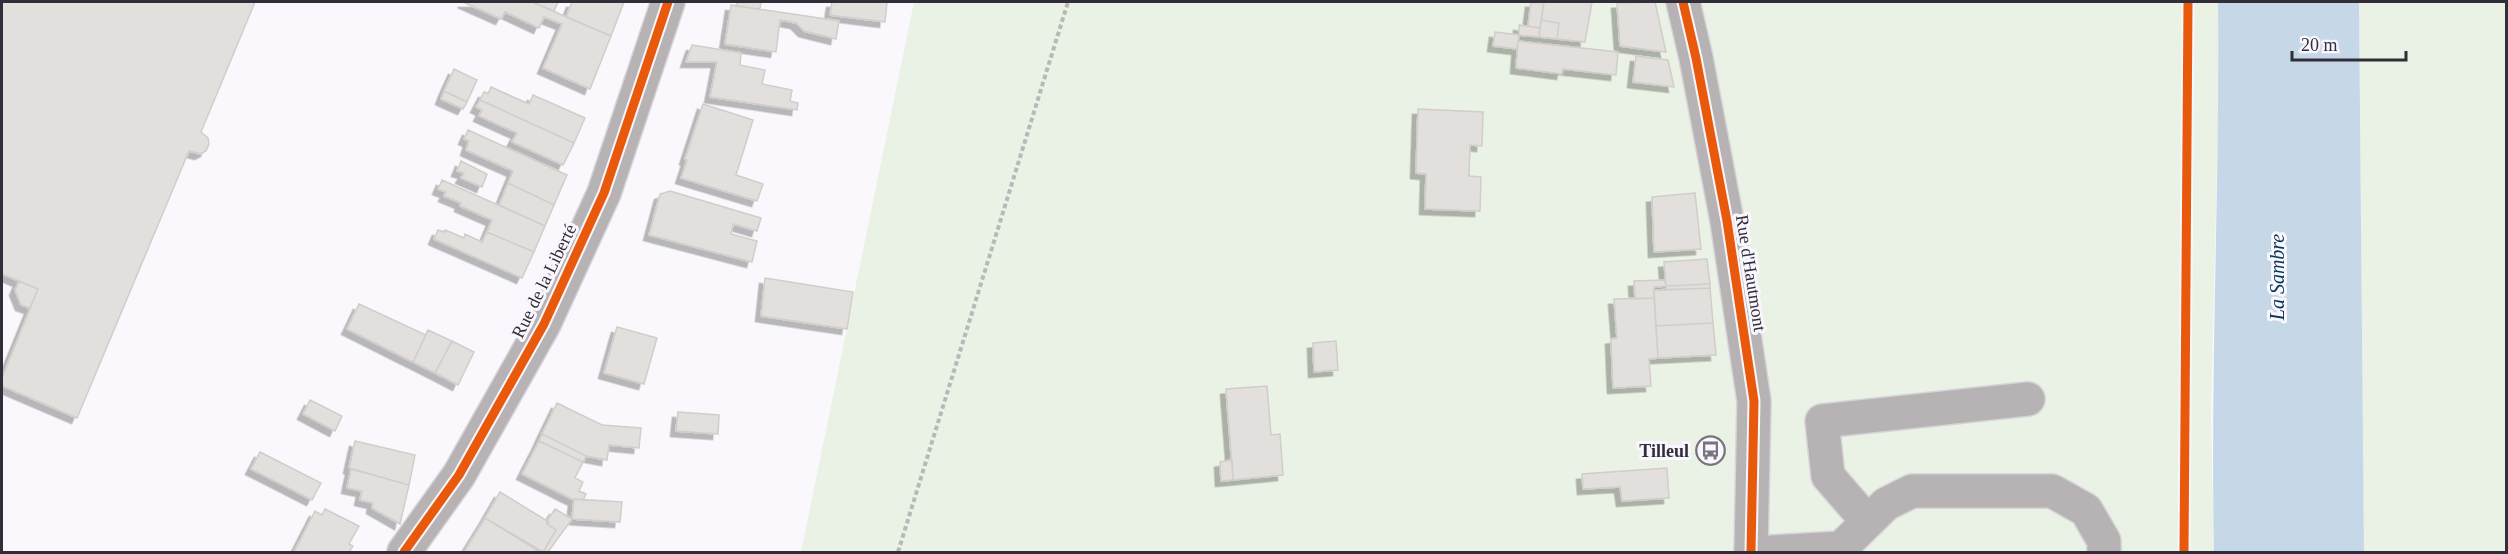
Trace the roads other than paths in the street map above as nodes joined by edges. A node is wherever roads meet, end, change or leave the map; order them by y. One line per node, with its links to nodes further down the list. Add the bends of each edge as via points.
1 (668, 2): 5 (street, Rue de la Liberté, via 604,193 544,324 459,475)
2 (1683, 2): 6 (street, Rue d'Hautmont, via 1727,221 1754,401)
3 (2028, 399): 4 (street, via 1822,421 1828,476)
4 (1868, 521): 7 (street, via 1841,548); 8 (street, via 1886,504 1912,491 2052,491 2086,510 2104,541)
5 (404, 552)
6 (1751, 552)
7 (1771, 552)
8 (2104, 552)

